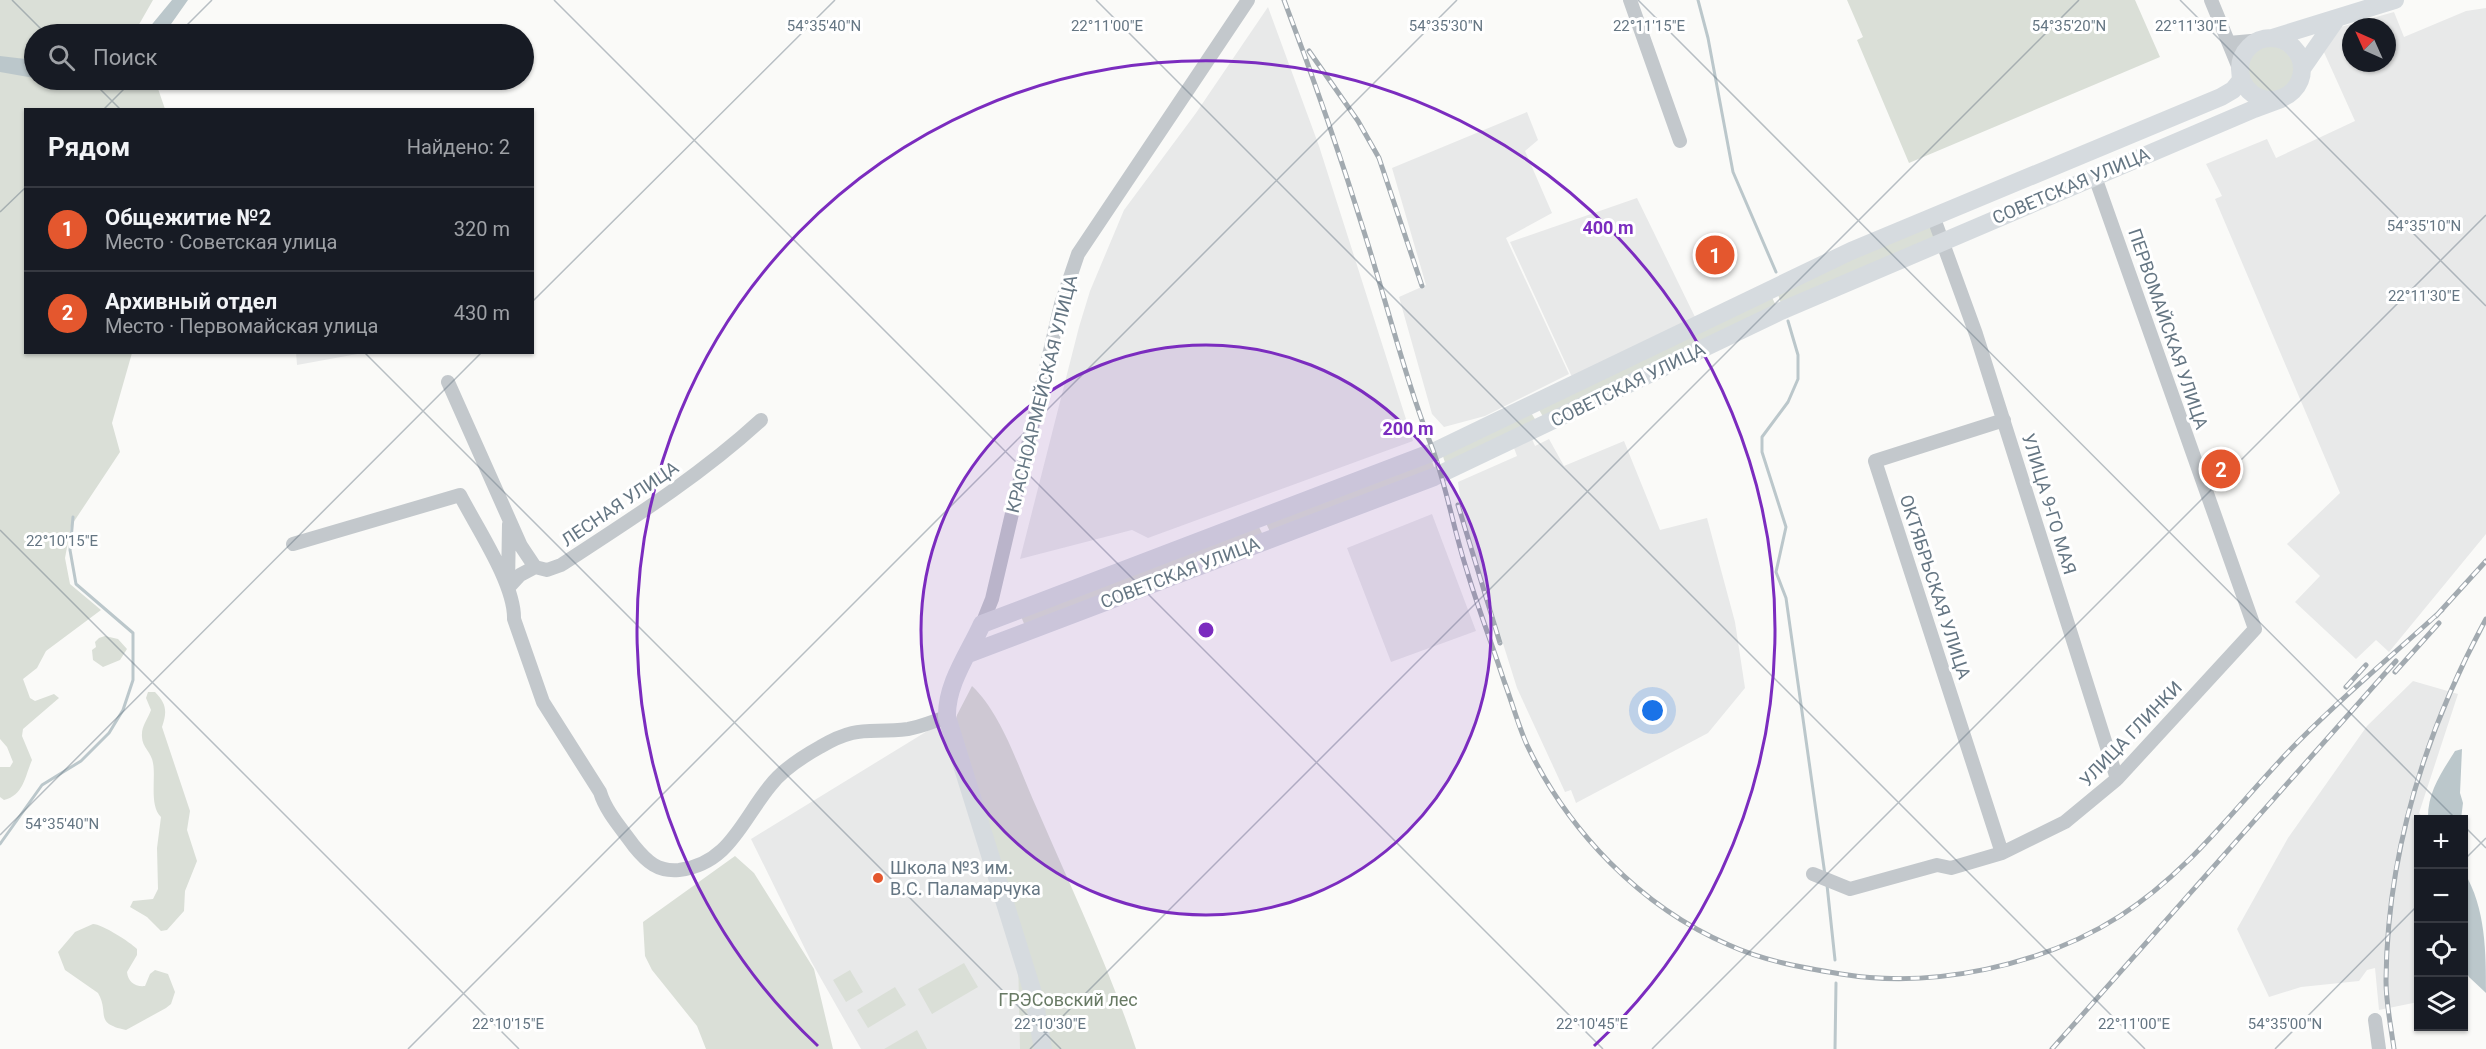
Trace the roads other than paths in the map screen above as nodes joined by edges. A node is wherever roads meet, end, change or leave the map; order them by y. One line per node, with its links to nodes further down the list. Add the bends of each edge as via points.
1 (1248, 0): 26 (street, КРАСНОАРМЕЙСКАЯ УЛИЦА, via 1078,254 1061,304 993,599)
2 (1630, 0): 11 (street)
3 (2211, 0): 7 (street)
4 (2395, 0): 5 (main road)
5 (2337, 18): 6 (main road, СОВЕТСКАЯ УЛИЦА); 8 (main road, СОВЕТСКАЯ УЛИЦА)
6 (2267, 39): 7 (street); 8 (main road, via 2292,45); 9 (main road, СОВЕТСКАЯ УЛИЦА, via 2247,48)
7 (2229, 43): 9 (street)
8 (2302, 67): 10 (main road, СОВЕТСКАЯ УЛИЦА, via 2295,89)
9 (2240, 74): 10 (main road, via 2254,96); 13 (main road, СОВЕТСКАЯ УЛИЦА, via 2233,90 2221,97)
10 (2281, 99): 12 (main road, СОВЕТСКАЯ УЛИЦА)
11 (1680, 141)
12 (2095, 177): 14 (main road, СОВЕТСКАЯ УЛИЦА); 27 (street, ПЕРВОМАЙСКАЯ УЛИЦА)
13 (1933, 216): 14 (street, УЛИЦА 9-ГО МАЯ); 15 (main road, СОВЕТСКАЯ УЛИЦА)
14 (1941, 241): 16 (main road, СОВЕТСКАЯ УЛИЦА); 20 (street, УЛИЦА 9-ГО МАЯ)
15 (1771, 287): 16 (street); 18 (main road, СОВЕТСКАЯ УЛИЦА)
16 (1781, 311): 21 (main road, СОВЕТСКАЯ УЛИЦА)
17 (448, 382): 22 (street)
18 (1532, 405): 21 (street); 26 (main road, СОВЕТСКАЯ УЛИЦА, via 1433,452)
19 (761, 420): 24 (street, ЛЕСНАЯ УЛИЦА, via 700,472 589,547 548,570)
20 (2004, 420): 30 (street, УЛИЦА 9-ГО МАЯ); 31 (street, ОКТЯБРЬСКАЯ УЛИЦА, via 1875,461)
21 (1543, 425): 28 (main road, СОВЕТСКАЯ УЛИЦА, via 1434,477)
22 (509, 519): 24 (street); 25 (street)
23 (293, 544): 25 (street, via 460,495)
24 (535, 567): 25 (street)
25 (508, 588): 29 (street, via 514,619 548,711 600,792 603,803 641,854 658,868 672,871 705,863 727,847 770,785 819,747 856,730 905,729)
26 (982, 624): 28 (main road, КРАСНОАРМЕЙСКАЯ УЛИЦА)
27 (2255, 629): 30 (street, УЛИЦА ГЛИНКИ)
28 (968, 654): 29 (main road, КРАСНОАРМЕЙСКАЯ УЛИЦА, via 949,694)
29 (947, 717): 34 (main road, via 1033,993)
30 (2117, 779): 31 (street, УЛИЦА ГЛИНКИ, via 2065,822)
31 (2002, 853): 32 (street, УЛИЦА ГЛИНКИ, via 1850,889)
32 (1813, 874)
33 (2375, 1020): 35 (street)
34 (1043, 1049)
35 (2379, 1049)

